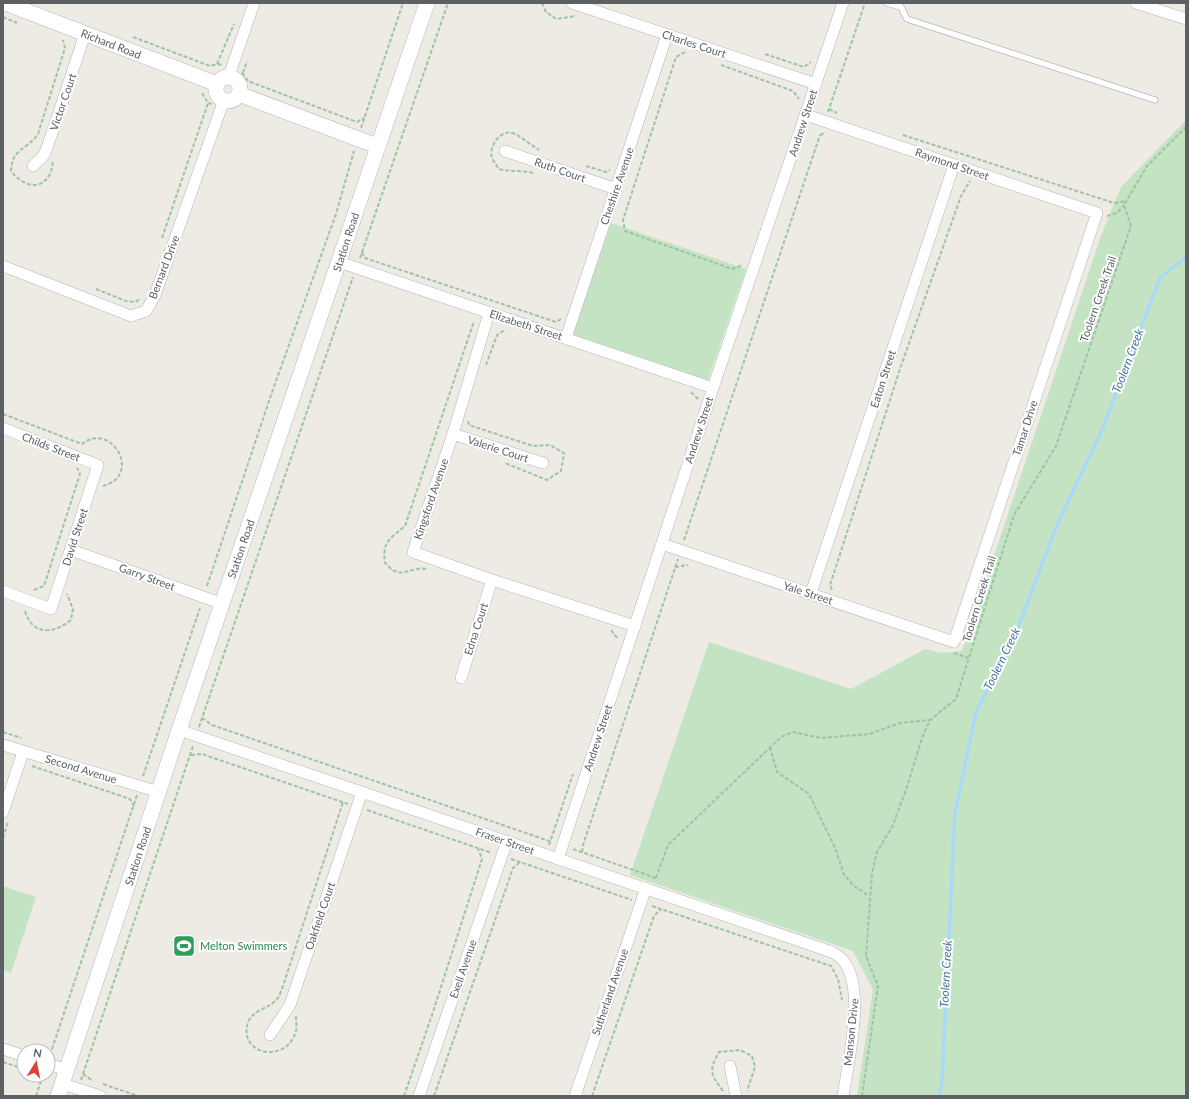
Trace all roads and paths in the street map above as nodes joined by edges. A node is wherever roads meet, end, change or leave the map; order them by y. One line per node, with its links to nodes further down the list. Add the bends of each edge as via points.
1 (5, 3): 20 (street, Richard Road)
2 (254, 3): 26 (street)
3 (403, 3): 37 (path)
4 (427, 3): 44 (street, Station Road)
5 (448, 3): 59 (path)
6 (542, 3): 12 (path, via 546,12 556,19)
7 (572, 3): 18 (street, Charles Court)
8 (843, 3): 27 (street, Andrew Street)
9 (865, 3): 34 (path)
10 (888, 3): 31 (lane, via 901,7 907,19)
11 (1136, 3): 14 (street)
12 (576, 16)
13 (3, 17): 16 (path)
14 (1186, 19)
15 (234, 23): 24 (path)
16 (23, 25)
17 (127, 35): 24 (path, via 210,66)
18 (667, 35): 27 (street, Charles Court); 54 (street, Cheshire Avenue)
19 (57, 38): 20 (path)
20 (83, 40): 26 (street, Richard Road); 50 (street, Victor Court, via 48,145 44,155)
21 (761, 53): 23 (path, via 804,67 811,62)
22 (691, 54): 61 (path, via 684,52 676,57 623,220 625,231 732,269)
23 (814, 55)
24 (217, 64): 26 (path)
25 (720, 65): 30 (path, via 793,91)
26 (226, 76): 29 (street, via 239,82); 33 (street, via 216,92); 37 (path, via 243,73 248,81 357,122)
27 (816, 84): 35 (street, Andrew Street)
28 (196, 91): 32 (path, via 203,94)
29 (240, 94): 33 (street); 43 (street)
30 (799, 99)
31 (1155, 100)
32 (208, 103): 33 (path); 58 (path)
33 (222, 104): 62 (street, Bernard Drive, via 156,296 146,311 131,316)
34 (829, 109): 36 (path); 38 (path)
35 (806, 115): 38 (street, Raymond Street); 75 (street, Andrew Street)
36 (840, 115)
37 (364, 118): 43 (path)
38 (825, 121): 42 (path); 52 (street, Raymond Street)
39 (1186, 127): 55 (path, via 1147,166)
40 (827, 133): 42 (path)
41 (900, 134): 55 (path, via 1114,203)
42 (820, 135): 85 (path)
43 (358, 138): 44 (street); 48 (path)
44 (378, 146): 60 (street, Station Road)
45 (505, 151): 54 (street, Ruth Court)
46 (540, 151): 53 (path, via 514,133 498,138 492,147 492,158 499,169 525,171)
47 (350, 152): 48 (path)
48 (353, 155): 95 (path, via 336,214 271,395)
49 (584, 165): 51 (path, via 606,172)
50 (33, 166)
51 (614, 167)
52 (953, 169): 57 (street, Raymond Street); 93 (street, Eaton Street); 93 (path, via 971,180 961,196 900,369 830,585 832,591)
53 (540, 176)
54 (616, 189): 73 (street, Cheshire Avenue)
55 (1127, 200): 56 (path)
56 (1124, 205): 57 (path, via 1117,213 1106,217); 105 (path, Toolern Creek Trail, via 1131,226 1056,446 1014,514 956,699)
57 (1097, 213): 101 (street, Tamar Drive)
58 (162, 239)
59 (362, 250): 63 (path); 69 (path, via 365,258 556,322)
60 (339, 262): 63 (street, Elizabeth Street); 96 (street, Station Road)
61 (744, 264)
62 (3, 266)
63 (356, 274): 64 (path); 64 (path); 68 (street, Elizabeth Street)
64 (352, 280): 104 (path)
65 (90, 287): 66 (path, via 126,301 135,302)
66 (141, 298)
67 (468, 317): 70 (path)
68 (488, 318): 70 (path); 71 (path); 73 (street, Elizabeth Street); 80 (street, Kingsford Avenue)
69 (564, 318)
70 (475, 319): 90 (path, via 405,526 383,550 385,563 395,572 407,572 419,567)
71 (505, 330): 72 (path); 74 (path, via 497,335)
72 (512, 332)
73 (566, 338): 75 (street, Elizabeth Street)
74 (483, 372)
75 (713, 388): 87 (street, Andrew Street)
76 (684, 390): 77 (path, via 691,392)
77 (699, 401)
78 (467, 416): 81 (path, via 469,425 533,446 550,445 564,452 561,471 547,480)
79 (3, 428): 83 (street, Childs Street)
80 (453, 434): 82 (street, Valerie Court); 91 (street, Kingsford Avenue, via 413,552)
81 (502, 462)
82 (543, 463)
83 (98, 465): 88 (street, David Street)
84 (76, 467): 92 (path, via 80,474 44,586 35,591)
85 (685, 537): 86 (path); 89 (path)
86 (688, 540)
87 (662, 544): 89 (street, Yale Street); 98 (street, Andrew Street)
88 (71, 550): 94 (street, David Street, via 51,609); 95 (street, Garry Street)
89 (680, 550): 93 (street, Yale Street); 123 (path, via 582,845)
90 (432, 571)
91 (492, 580): 97 (street, Kingsford Avenue); 103 (street, Edna Court)
92 (28, 588)
93 (813, 589): 101 (street, Yale Street)
94 (3, 591)
95 (203, 597): 96 (street, Garry Street); 113 (path)
96 (223, 604): 106 (street, Station Road)
97 (624, 622): 98 (street, Kingsford Avenue); 100 (path)
98 (635, 626): 121 (street, Andrew Street)
99 (604, 628): 100 (path, via 611,630)
100 (618, 639): 102 (path)
101 (954, 642)
102 (616, 646)
103 (461, 678)
104 (202, 718): 107 (path); 120 (path, via 212,725)
105 (930, 720): 109 (path, via 900,723 870,734 821,738 793,732 781,737); 131 (path, Toolern Creek Trail, via 892,827 877,852)
106 (179, 730): 107 (street, Fraser Street); 114 (street, Station Road)
107 (196, 736): 110 (path); 115 (street, Fraser Street)
108 (3, 745): 111 (street, Second Avenue)
109 (770, 747): 129 (path, via 668,845); 131 (path, via 778,772 809,794 836,850 844,875 854,886)
110 (190, 755): 117 (path, via 202,754); 146 (path)
111 (21, 757): 113 (street, Second Avenue); 116 (path, via 130,799); 118 (street)
112 (574, 771): 120 (path)
113 (140, 787): 114 (street, Second Avenue); 116 (path)
114 (158, 792): 148 (street, Station Road)
115 (362, 792): 117 (street, Oakfield Court); 119 (street, Fraser Street)
116 (134, 806): 139 (path)
117 (357, 807): 122 (path); 138 (street, Oakfield Court, via 290,1005)
118 (3, 812)
119 (507, 841): 124 (street, Fraser Street); 125 (street, Exell Avenue)
120 (550, 841): 121 (path); 124 (path)
121 (562, 845): 123 (path); 126 (street, Andrew Street)
122 (478, 848): 125 (path); 153 (path, via 482,859)
123 (582, 852): 129 (path)
124 (546, 855): 126 (street, Fraser Street); 128 (path)
125 (502, 856): 127 (path); 154 (street, Exell Avenue)
126 (558, 859): 130 (street, Fraser Street)
127 (520, 862): 128 (path); 155 (path, via 513,868)
128 (541, 869): 132 (path)
129 (656, 878): 130 (path)
130 (648, 889): 132 (street, Sutherland Avenue); 136 (street, Fraser Street)
131 (870, 896): 160 (path, Toolern Creek Trail, via 866,956 878,986)
132 (641, 902): 133 (path); 156 (street, Sutherland Avenue)
133 (661, 909): 137 (path, via 831,966 838,979); 157 (path, via 654,916)
134 (3, 912): 135 (path)
135 (3, 922)
136 (832, 952): 159 (street, Manson Drive, via 842,959 850,974 855,993 855,1015)
137 (843, 1004)
138 (270, 1035)
139 (54, 1043)
140 (3, 1049): 141 (street)
141 (16, 1053)
142 (3, 1062): 143 (path)
143 (16, 1066)
144 (730, 1066): 158 (street)
145 (56, 1074): 148 (street)
146 (83, 1074): 149 (path); 152 (path, via 92,1081)
147 (40, 1083): 150 (path)
148 (63, 1083): 149 (street)
149 (78, 1089): 151 (street)
150 (36, 1096)
151 (100, 1096)
152 (138, 1096)
153 (404, 1096)
154 (420, 1096)
155 (434, 1096)
156 (575, 1096)
157 (592, 1096)
158 (736, 1096)
159 (843, 1096)
160 (862, 1096)

